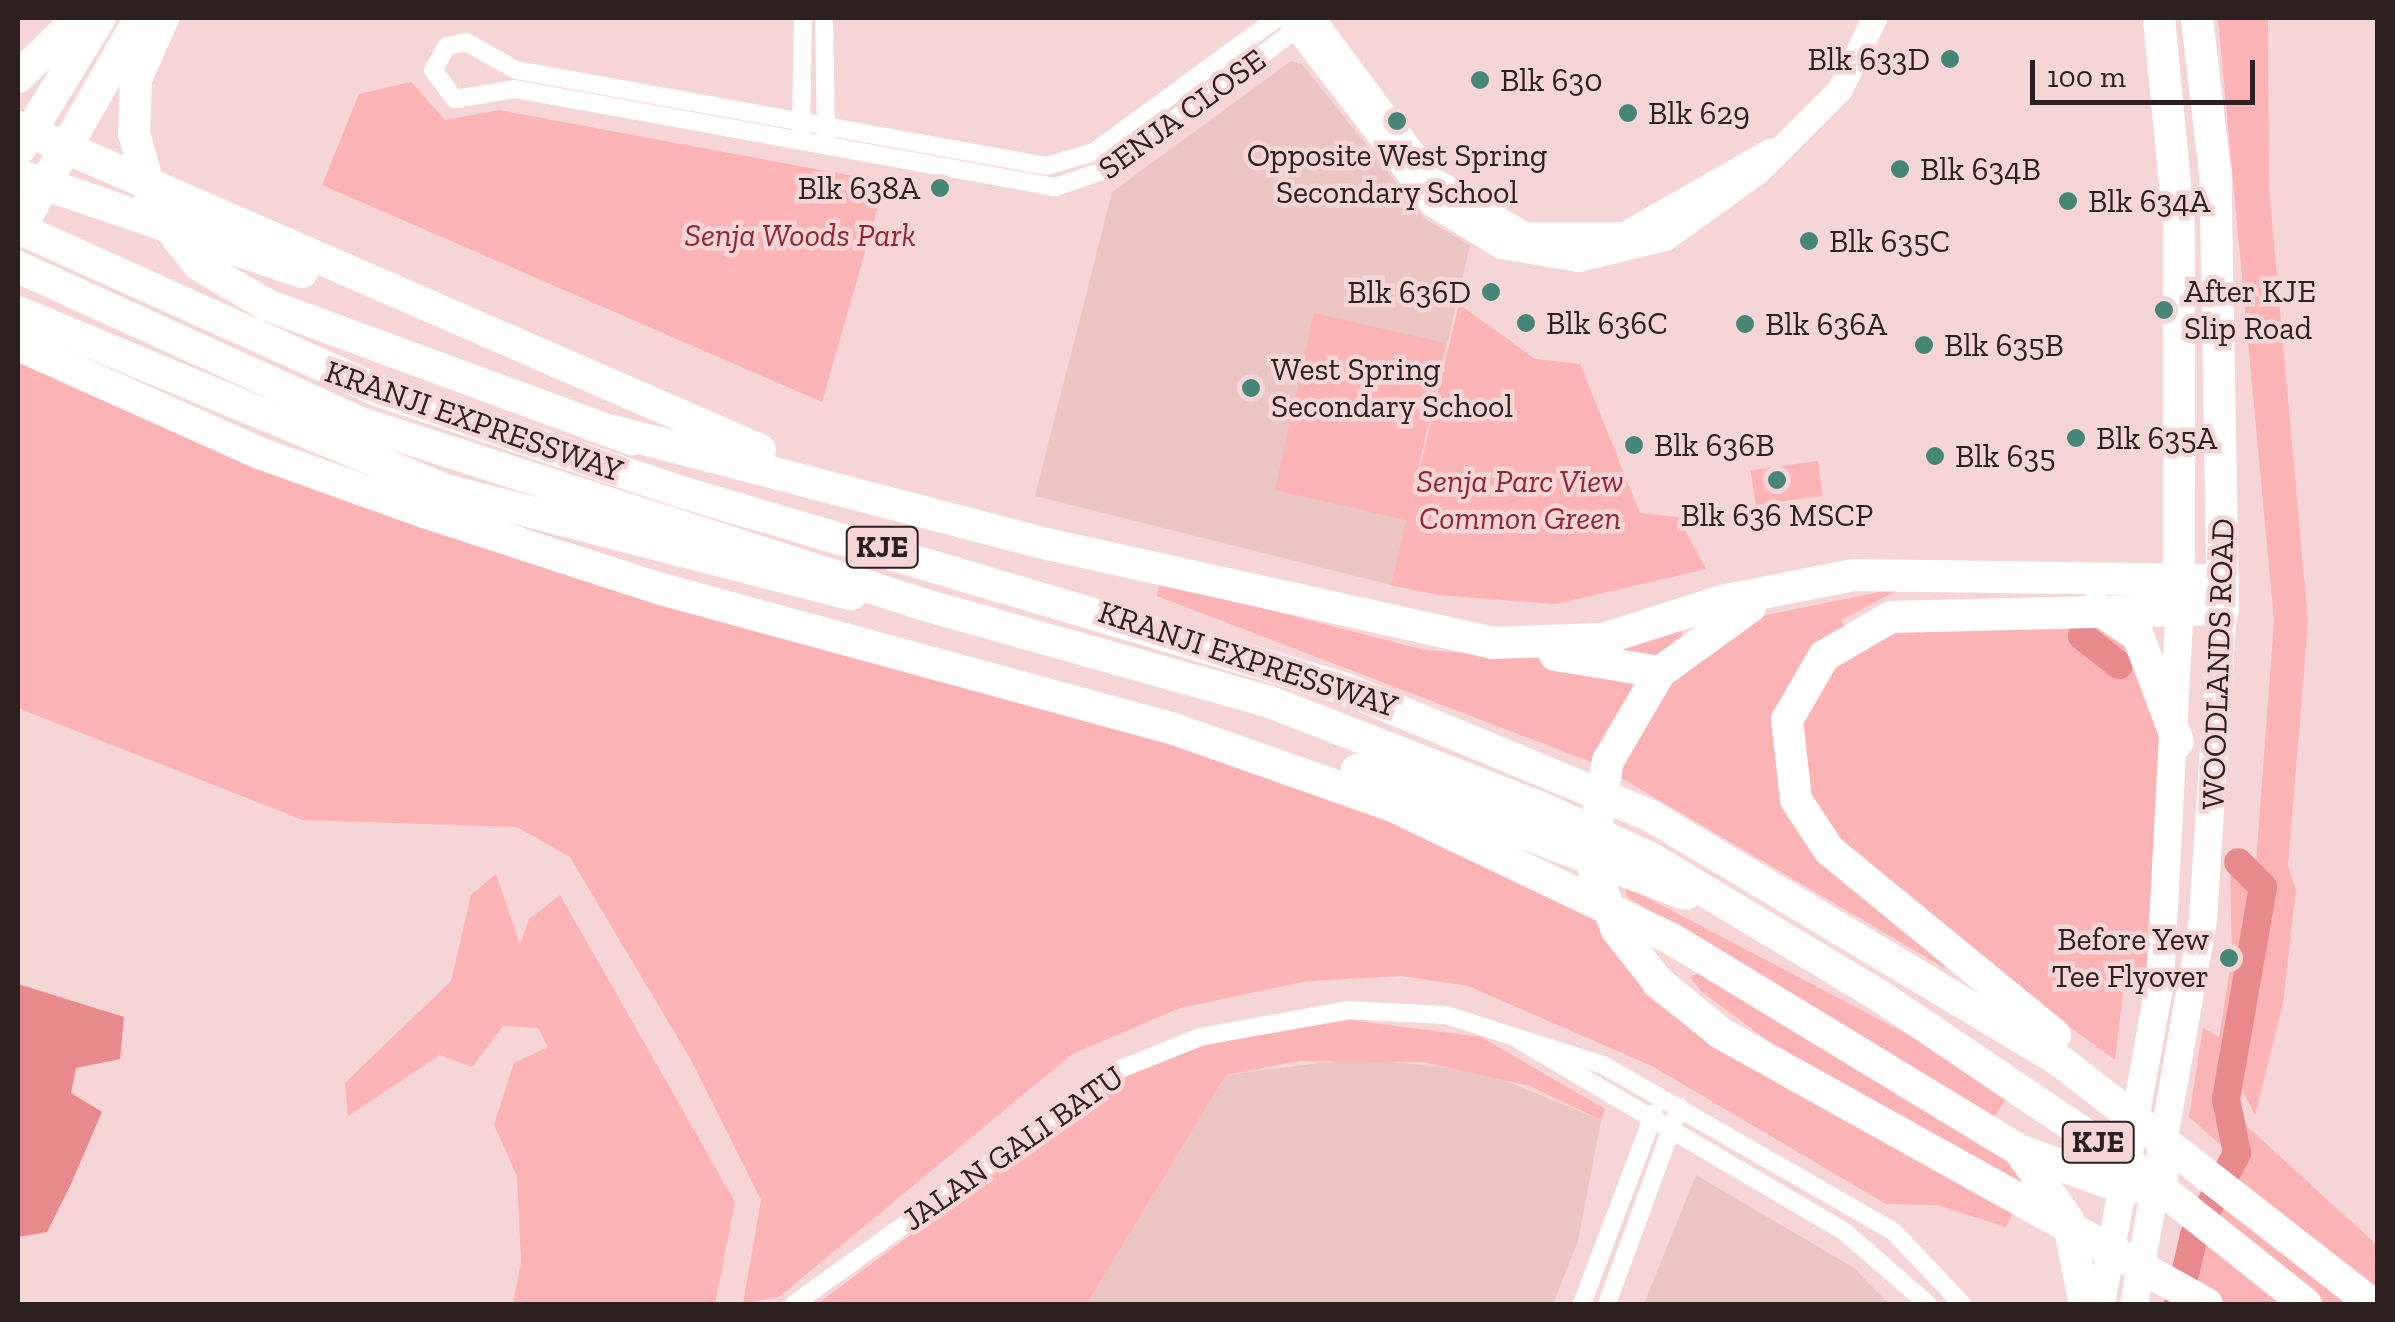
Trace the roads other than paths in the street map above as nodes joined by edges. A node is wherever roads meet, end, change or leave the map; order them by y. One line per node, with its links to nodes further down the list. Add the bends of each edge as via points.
1 (79, 18): 14 (highway)
2 (100, 18): 15 (highway)
3 (140, 18): 24 (highway)
4 (162, 18): 29 (highway, via 136,79 134,133 155,210 174,241 230,288)
5 (803, 18): 18 (street)
6 (824, 18): 20 (street)
7 (1260, 18): 12 (street)
8 (1874, 18): 11 (street, via 1840,89 1716,204 1644,246 1578,258 1526,254 1474,233 1417,191)
9 (2159, 18): 30 (highway, WOODLANDS ROAD, via 2179,226)
10 (2197, 18): 36 (highway, WOODLANDS ROAD, via 2215,172)
11 (1294, 20): 12 (street, SENJA CLOSE); 20 (street, SENJA CLOSE, via 1073,186)
12 (1250, 38): 20 (street, SENJA CLOSE, via 1064,165)
13 (489, 58): 16 (street); 16 (street, SENJA CLOSE, via 456,43 434,70 455,100); 18 (street, SENJA CLOSE)
14 (18, 78)
15 (62, 85): 17 (highway); 22 (highway)
16 (482, 93): 21 (street, SENJA CLOSE, via 515,90)
17 (18, 102)
18 (802, 124): 20 (street, SENJA CLOSE); 21 (street)
19 (18, 127): 26 (highway)
20 (826, 138): 21 (street, SENJA CLOSE)
21 (800, 143)
22 (18, 152)
23 (18, 175): 26 (highway, via 140,222)
24 (18, 230): 32 (highway, KRANJI EXPRESSWAY / KJE, via 377,390 660,485)
25 (18, 267): 37 (highway, KJE, via 363,424)
26 (408, 302): 31 (highway)
27 (18, 312): 37 (highway, via 449,491 798,586)
28 (18, 345): 42 (highway, via 262,454 445,519 661,589)
29 (613, 431): 31 (highway); 32 (highway)
30 (2181, 490): 33 (highway, via 2174,525 2154,551 2127,566); 35 (highway, WOODLANDS ROAD)
31 (904, 506): 39 (highway)
32 (932, 561): 52 (highway, KRANJI EXPRESSWAY / KJE, via 1468,733 1651,816 1902,960 2059,1060)
33 (2066, 574): 34 (highway, via 1912,572); 35 (highway)
34 (1795, 586): 39 (highway, via 1603,639); 40 (highway, via 1730,616)
35 (2179, 593): 36 (highway); 38 (highway); 41 (main road, WOODLANDS ROAD)
36 (2223, 595): 50 (main road, WOODLANDS ROAD, via 2212,851)
37 (924, 605): 43 (highway, KRANJI EXPRESSWAY / KJE, via 1270,702 1449,767)
38 (2092, 606): 41 (highway, via 2138,636); 52 (highway, via 1891,617 1842,640 1796,695 1785,746 1810,826 1932,943 2158,1115)
39 (1492, 643): 40 (highway)
40 (1660, 672): 62 (highway, via 1622,730 1590,834 1604,908 1636,956 1689,1010)
41 (2178, 742): 51 (main road, WOODLANDS ROAD, via 2160,982)
42 (1401, 797): 43 (highway); 49 (highway, via 1672,939)
43 (1650, 871): 63 (highway, KJE, via 1724,904 1880,996 2134,1168)
44 (1487, 1025): 45 (street, JALAN GALI BATU, via 1585,1057); 47 (street, JALAN GALI BATU); 55 (street, JALAN GALI BATU, via 1348,1010 1272,1019 1138,1062 1058,1108)
45 (1661, 1097): 46 (street, JALAN GALI BATU); 47 (street)
46 (1679, 1107): 48 (street); 59 (street, JALAN GALI BATU, via 1893,1231)
47 (1650, 1122): 48 (street, JALAN GALI BATU); 56 (street)
48 (1669, 1133): 57 (street); 58 (street, JALAN GALI BATU, via 1880,1254)
49 (2019, 1150): 51 (highway); 60 (highway, via 2068,1220)
50 (2162, 1178): 51 (highway); 54 (main road, WOODLANDS ROAD)
51 (2126, 1188): 53 (main road, WOODLANDS ROAD)
52 (2280, 1225): 64 (highway, KRANJI EXPRESSWAY / KJE)
53 (2108, 1274): 54 (main road, via 2129,1262); 61 (main road, WOODLANDS ROAD)
54 (2137, 1292)
55 (794, 1304)
56 (1582, 1304)
57 (1607, 1304)
58 (1928, 1304)
59 (1962, 1304)
60 (2086, 1304)
61 (2100, 1304)
62 (2208, 1304)
63 (2306, 1304)
64 (2372, 1304)

